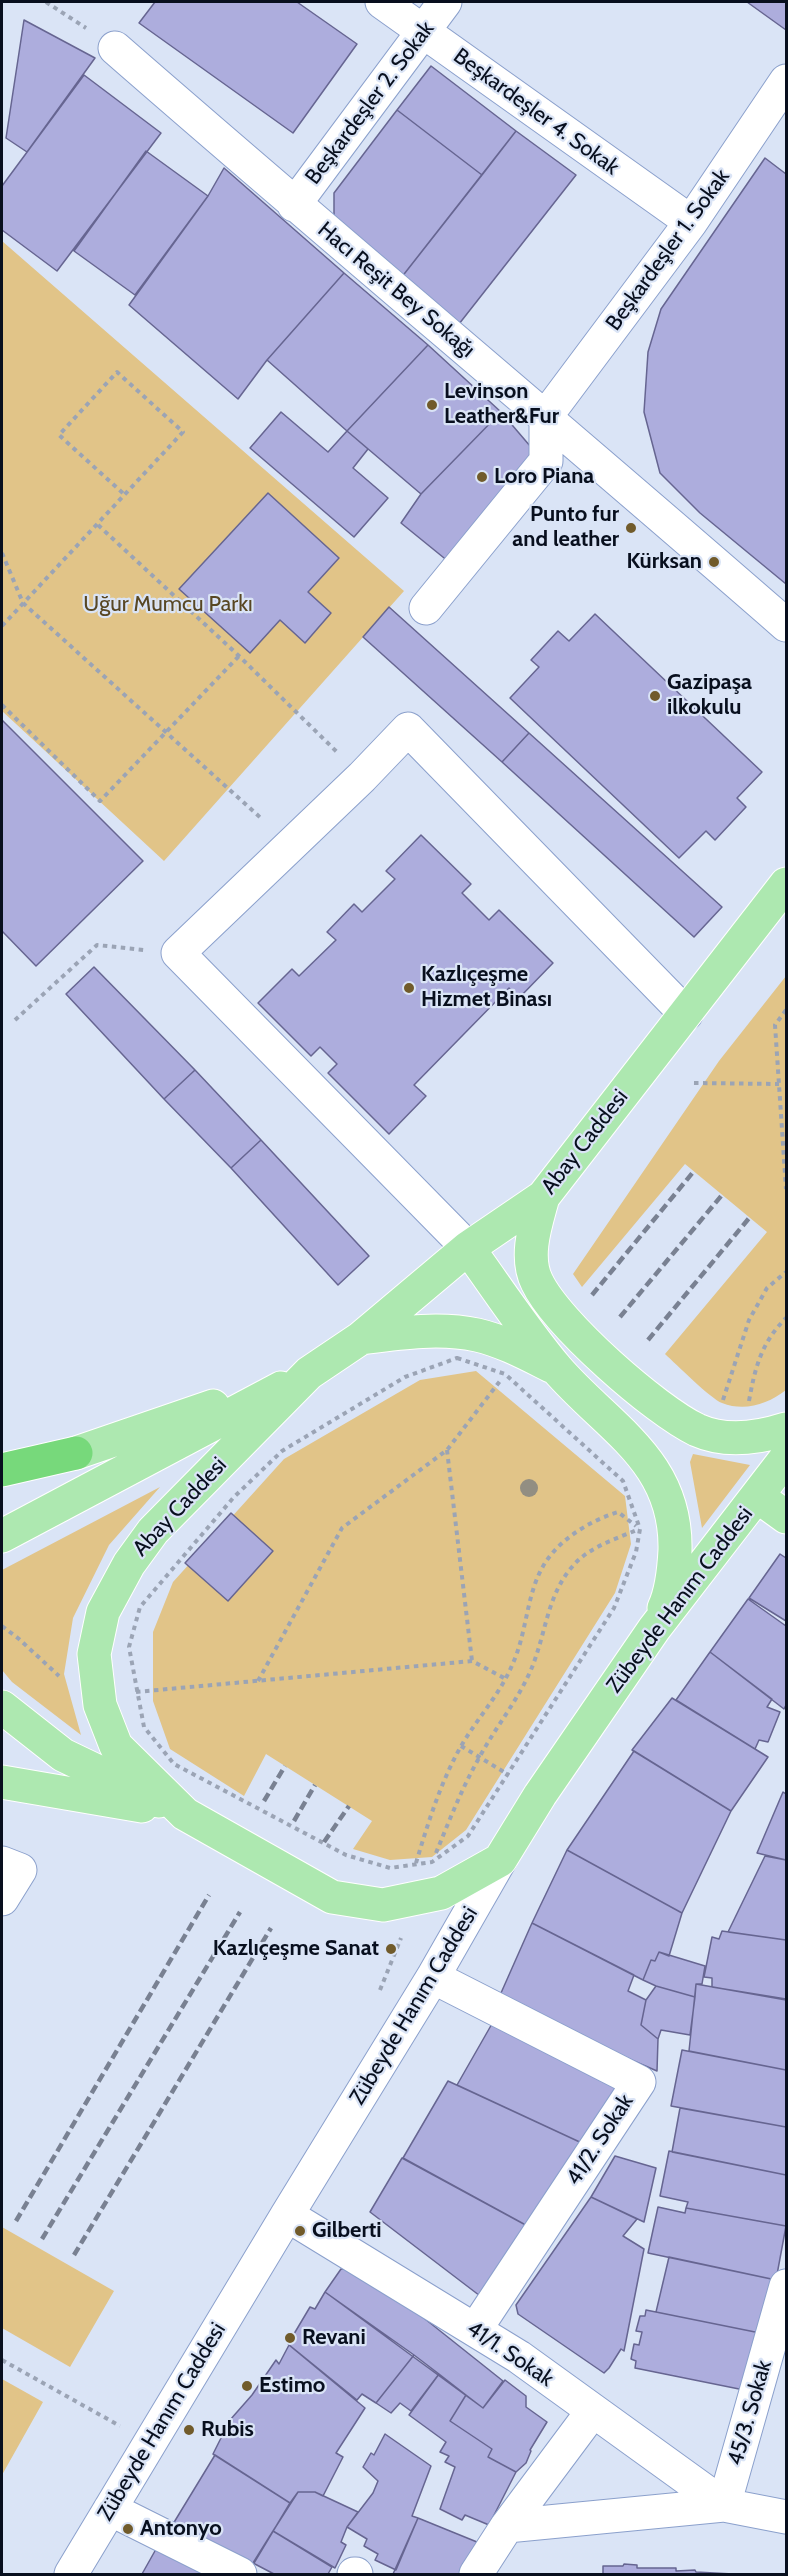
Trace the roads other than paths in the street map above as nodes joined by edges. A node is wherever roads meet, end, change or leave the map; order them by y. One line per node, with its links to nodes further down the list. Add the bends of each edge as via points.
1 (382, 2): 3 (street, Beşkardeşler 4. Sokak)
2 (445, 2): 3 (street, Beşkardeşler 2. Sokak)
3 (424, 32): 6 (street, Beşkardeşler 2. Sokak); 7 (street, Beşkardeşler 4. Sokak)
4 (116, 48): 6 (street, Hacı Reşit Bey Sokağı)
5 (786, 81): 7 (street, Beşkardeşler 1. Sokak)
6 (294, 205): 8 (street, Hacı Reşit Bey Sokağı)
7 (691, 222): 8 (street, Beşkardeşler 1. Sokak)
8 (546, 416): 9 (street, via 546,461); 10 (street, Hacı Reşit Bey Sokağı)
9 (426, 608)
10 (786, 625)
11 (786, 884): 12 (main road, Abay Caddesi)
12 (686, 1014): 13 (main road, Abay Caddesi); 14 (street, via 408,729 178,953)
13 (543, 1197): 14 (main road, Abay Caddesi); 18 (main road, via 531,1258 537,1282 558,1313 587,1343 654,1402 698,1430 731,1438 761,1437)
14 (468, 1248): 15 (main road, Abay Caddesi); 16 (main road)
15 (361, 1338): 16 (main road, via 417,1331 477,1335 509,1345); 17 (main road, Abay Caddesi)
16 (558, 1370): 26 (main road, via 645,1458 664,1486 675,1536 672,1580)
17 (309, 1373): 20 (main road); 25 (main road, Abay Caddesi); 29 (main road, Abay Caddesi, via 153,1531 129,1564 103,1612 94,1654 100,1705 116,1746)
18 (786, 1429)
19 (2, 1448): 20 (highway)
20 (75, 1453): 22 (highway)
21 (786, 1458): 23 (main road, Zübeyde Hanım Caddesi)
22 (2, 1470)
23 (757, 1496): 24 (main road); 26 (main road, Zübeyde Hanım Caddesi)
24 (786, 1516)
25 (2, 1536)
26 (654, 1629): 30 (main road, Zübeyde Hanım Caddesi)
27 (2, 1707): 29 (main road, via 63,1755)
28 (2, 1782): 29 (main road, Abay Caddesi)
29 (185, 1814): 30 (main road, Abay Caddesi, via 332,1897 383,1905 441,1893)
30 (500, 1860): 33 (street, Zübeyde Hanım Caddesi)
31 (2, 1863): 32 (street, via 20,1870)
32 (2, 1899)
33 (433, 1977): 34 (street, Zübeyde Hanım Caddesi); 36 (street, 41/2. Sokak, via 639,2082)
34 (287, 2215): 36 (street, 41/1. Sokak); 39 (street, Zübeyde Hanım Caddesi)
35 (786, 2286): 38 (street, 45/3. Sokak)
36 (475, 2330): 37 (street, 41/1. Sokak, via 519,2357)
37 (592, 2412): 38 (street, 41/1. Sokak); 41 (street)
38 (724, 2505): 40 (street); 41 (street)
39 (110, 2509): 42 (street, Zübeyde Hanım Caddesi); 43 (street)
40 (786, 2517)
41 (507, 2526): 44 (street)
42 (71, 2574)
43 (240, 2574)
44 (476, 2574)

